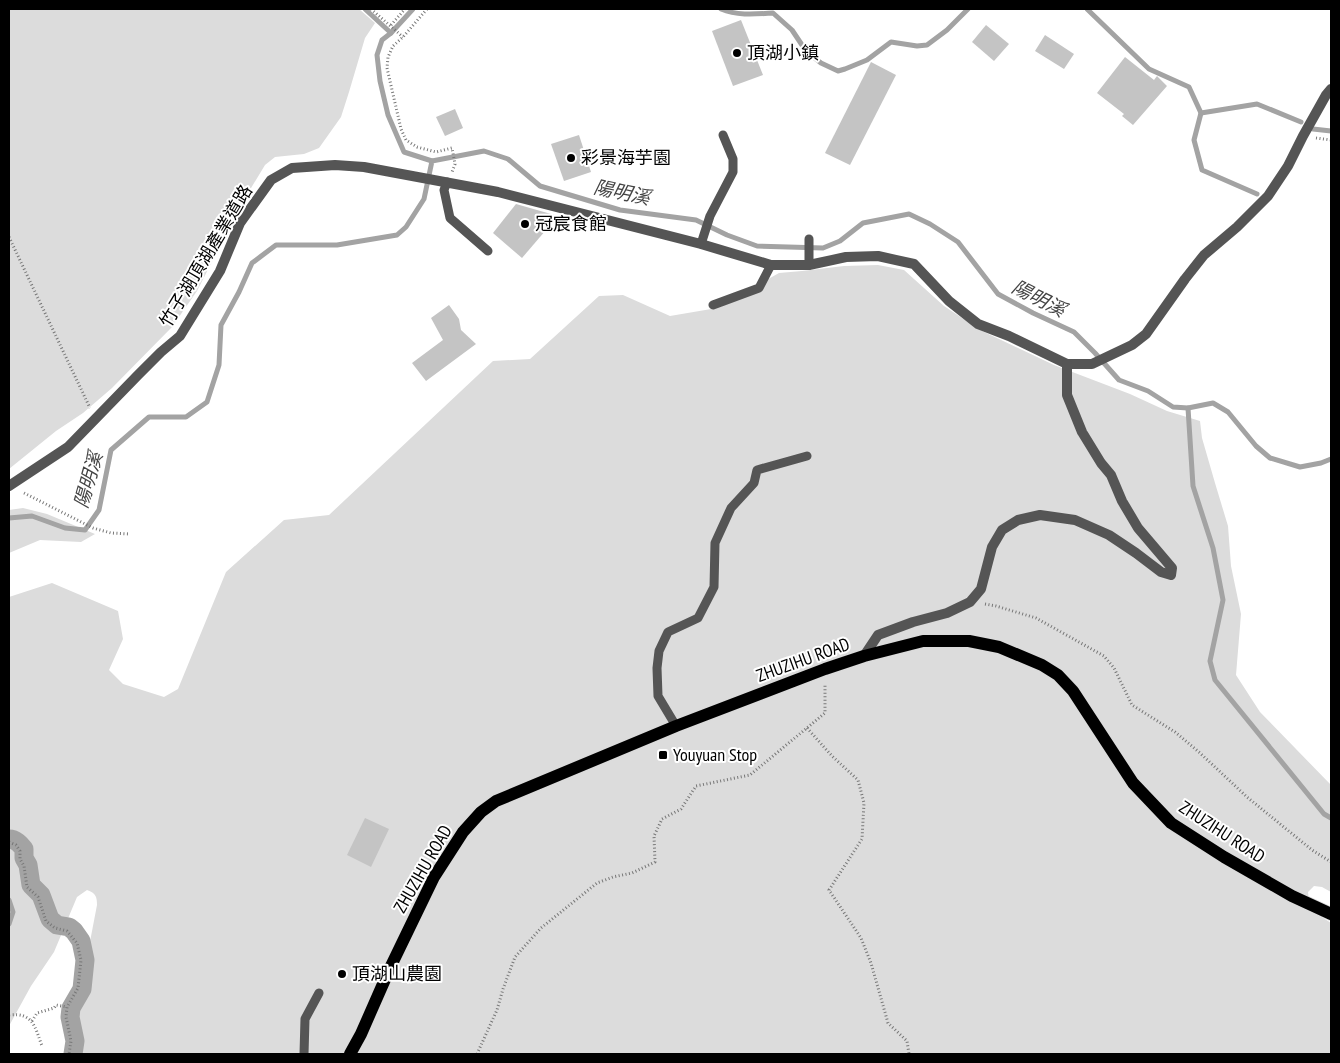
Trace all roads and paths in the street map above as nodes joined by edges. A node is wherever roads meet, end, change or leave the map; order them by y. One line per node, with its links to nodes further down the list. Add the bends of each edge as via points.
1 (371, 9): 4 (path)
2 (404, 9): 4 (path)
3 (427, 9): 5 (path)
4 (391, 25): 5 (path)
5 (404, 37): 8 (path, via 393,46 387,68 403,134 417,148 436,152 452,148)
6 (1331, 89): 17 (street, via 1268,196 1204,255 1146,334 1132,345 1092,364)
7 (723, 135): 11 (lane, via 733,159 732,172 710,216)
8 (455, 164)
9 (447, 182): 11 (street); 13 (lane, via 444,190 450,218); 18 (street, 竹子湖頂湖產業道路, via 334,165 292,168 271,180 240,224 220,271 180,336)
10 (9, 237): 18 (path)
11 (703, 239): 14 (street)
12 (809, 239): 15 (lane)
13 (488, 251)
14 (771, 265): 15 (street); 16 (lane, via 758,288)
15 (809, 265): 17 (street, via 846,256 878,256 914,264 949,301 978,324)
16 (713, 306)
17 (1068, 364): 22 (street, via 1067,395 1082,432 1111,475 1138,528 1172,568 1171,575 1161,572 1109,535 1075,520 1040,515 1018,520 1002,530 992,548 981,589)
18 (95, 418): 20 (street, 竹子湖頂湖產業道路, via 68,447)
19 (807, 456): 25 (lane, via 757,470 754,483 732,508 715,543 714,587 698,618 668,632 659,651 658,696)
20 (10, 485): 21 (path, via 93,528)
21 (130, 534)
22 (970, 602): 23 (street, via 947,613 878,635); 28 (path, via 1036,618 1104,656 1114,668 1132,704 1175,732 1247,797)
23 (864, 656): 24 (main road, ZHUZIHU ROAD); 29 (main road, ZHUZIHU ROAD, via 923,641 969,641 999,647 1042,665 1058,675 1073,691 1134,783 1171,823 1292,896)
24 (825, 669): 25 (main road, ZHUZIHU ROAD); 26 (path, via 825,713)
25 (676, 726): 37 (main road, ZHUZIHU ROAD, via 496,802 481,812 463,832 434,877)
26 (807, 728): 38 (path, via 750,776 696,786 681,808 662,819 654,836 655,862 597,883 540,928 515,957); 39 (path, via 858,780 864,803 862,839 829,890 861,938 888,1022 907,1041)
27 (9, 842): 31 (path, via 20,850 27,887 38,897 46,921 67,931 77,943 80,960 78,988)
28 (1331, 862)
29 (1331, 914)
30 (320, 993): 36 (lane, via 305,1018)
31 (67, 1007): 33 (path, via 56,1005 36,1014); 35 (path, via 71,1041)
32 (9, 1014): 33 (path, via 20,1013)
33 (32, 1022): 34 (path)
34 (42, 1046)
35 (69, 1054)
36 (304, 1054)
37 (350, 1054)
38 (478, 1054)
39 (910, 1054)

